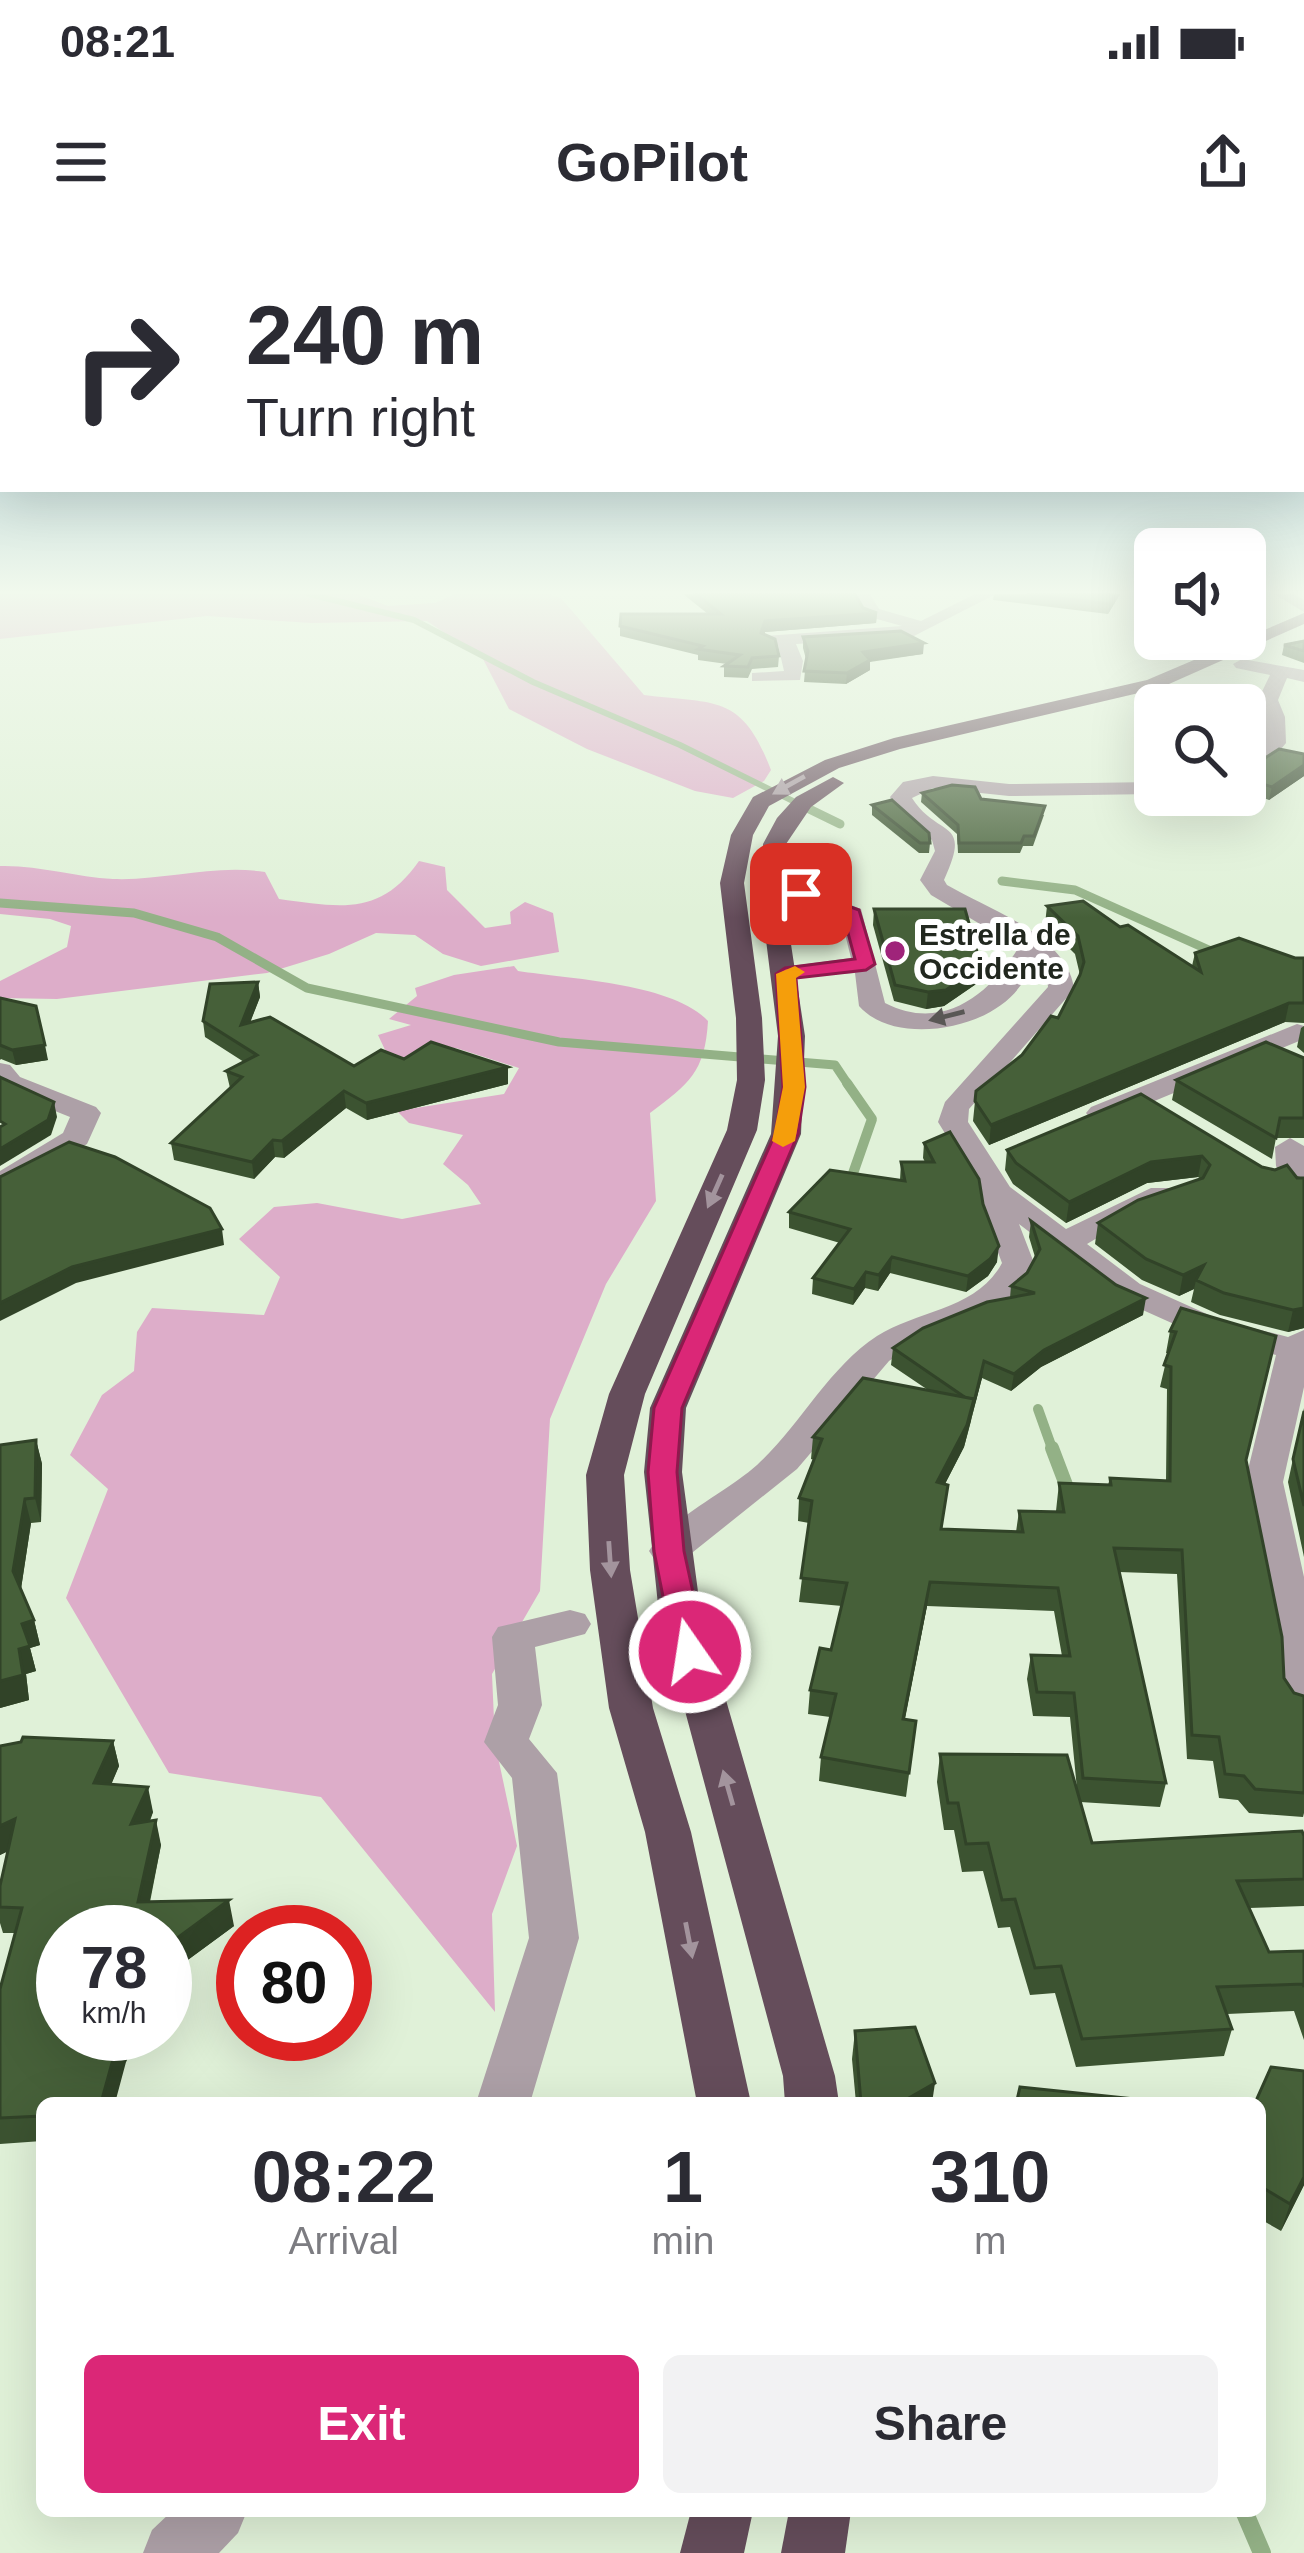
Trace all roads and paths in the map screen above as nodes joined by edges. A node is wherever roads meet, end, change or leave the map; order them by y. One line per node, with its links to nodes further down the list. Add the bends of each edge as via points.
1 (1076, 702): 32 (highway, one-way to 32, via 894,744 787,784 752,813 732,883 749,1018 742,1130 627,1394 605,1475 631,1708 668,1832)
2 (1133, 702): 6 (highway, via 857,772 806,799 784,821)
3 (1269, 702): 4 (street, via 1276,743)
4 (1266, 755)
5 (1134, 788): 7 (street, via 933,782 901,797 943,837 946,851 932,880 939,890)
6 (769, 882): 8 (street, via 863,916); 10 (highway)
7 (1034, 945): 11 (street, one-way to 11, via 1008,986 952,1017 885,1016 872,1006); 22 (street, via 1058,966 1061,988 955,1108 953,1121)
8 (866, 964): 10 (street); 11 (street)
9 (904, 972): 11 (street)
10 (785, 974): 28 (highway, via 794,1087 786,1134 668,1408)
11 (873, 991)
12 (1298, 1032): 13 (street)
13 (1263, 1046): 16 (street); 18 (street)
14 (0, 1050): 15 (street)
15 (0, 1061)
16 (1304, 1067)
17 (0, 1071): 23 (street, via 10,1083 86,1113 76,1138)
18 (1138, 1096): 19 (street); 20 (street)
19 (1174, 1118)
20 (1079, 1122)
21 (1290, 1148): 24 (street)
22 (993, 1171): 26 (street); 28 (street, via 1018,1263 1010,1285 891,1343 797,1448)
23 (0, 1184)
24 (1304, 1187)
25 (1187, 1188): 26 (street, via 1112,1214)
26 (1065, 1246): 27 (street, via 1128,1291 1206,1326)
27 (1300, 1344): 30 (street, via 1264,1482)
28 (669, 1551): 33 (highway, one-way to 28)
29 (570, 1624): 31 (street, via 514,1637 520,1705 506,1742 534,1774 554,1938)
30 (1304, 1702)
31 (505, 2097)
32 (723, 2097)
33 (811, 2097)
34 (210, 2517): 37 (street)
35 (721, 2517): 38 (highway)
36 (819, 2517): 39 (highway)
37 (175, 2553)
38 (712, 2553)
39 (813, 2553)

